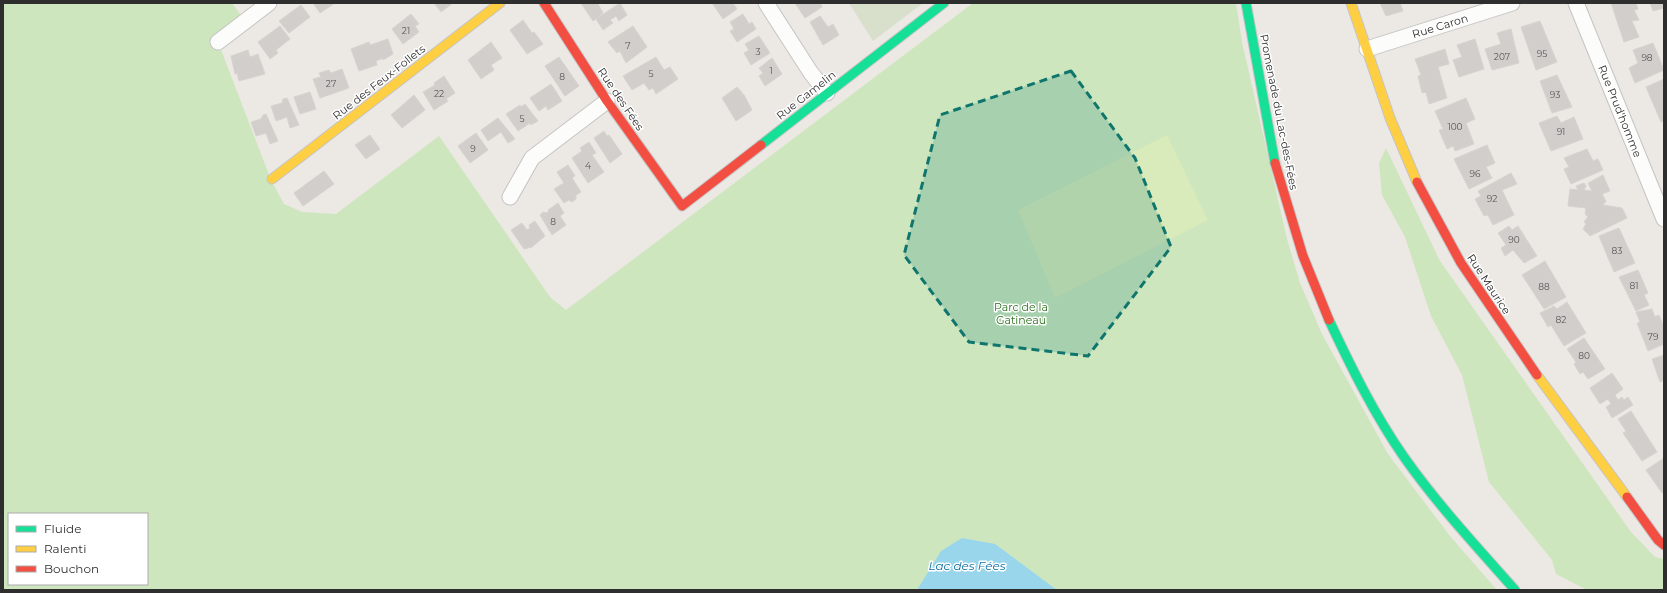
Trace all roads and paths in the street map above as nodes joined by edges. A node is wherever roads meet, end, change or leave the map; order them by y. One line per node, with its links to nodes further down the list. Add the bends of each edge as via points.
1 (269, 3): 10 (street)
2 (500, 3): 14 (street, Rue des Feux-Follets)
3 (544, 3): 13 (street, Rue des Fées)
4 (766, 3): 12 (street, via 811,73)
5 (944, 3): 12 (street, Rue Gamelin)
6 (1246, 3): 19 (street, Promenade du Lac-des-Fées, via 1262,100 1282,191 1308,274 1344,352 1395,444 1441,506)
7 (1351, 3): 11 (street, Rue Maurice)
8 (1512, 3): 11 (street, Rue Caron)
9 (1576, 3): 17 (street, Rue Prud'homme)
10 (218, 42)
11 (1367, 49): 18 (street, Rue Maurice, via 1418,185 1466,274 1537,375)
12 (827, 93): 16 (street, Rue Gamelin)
13 (607, 101): 15 (street, via 532,158); 16 (street, Rue des Fées)
14 (272, 180)
15 (510, 197)
16 (682, 206)
17 (1664, 219)
18 (1664, 545)
19 (1516, 590)

